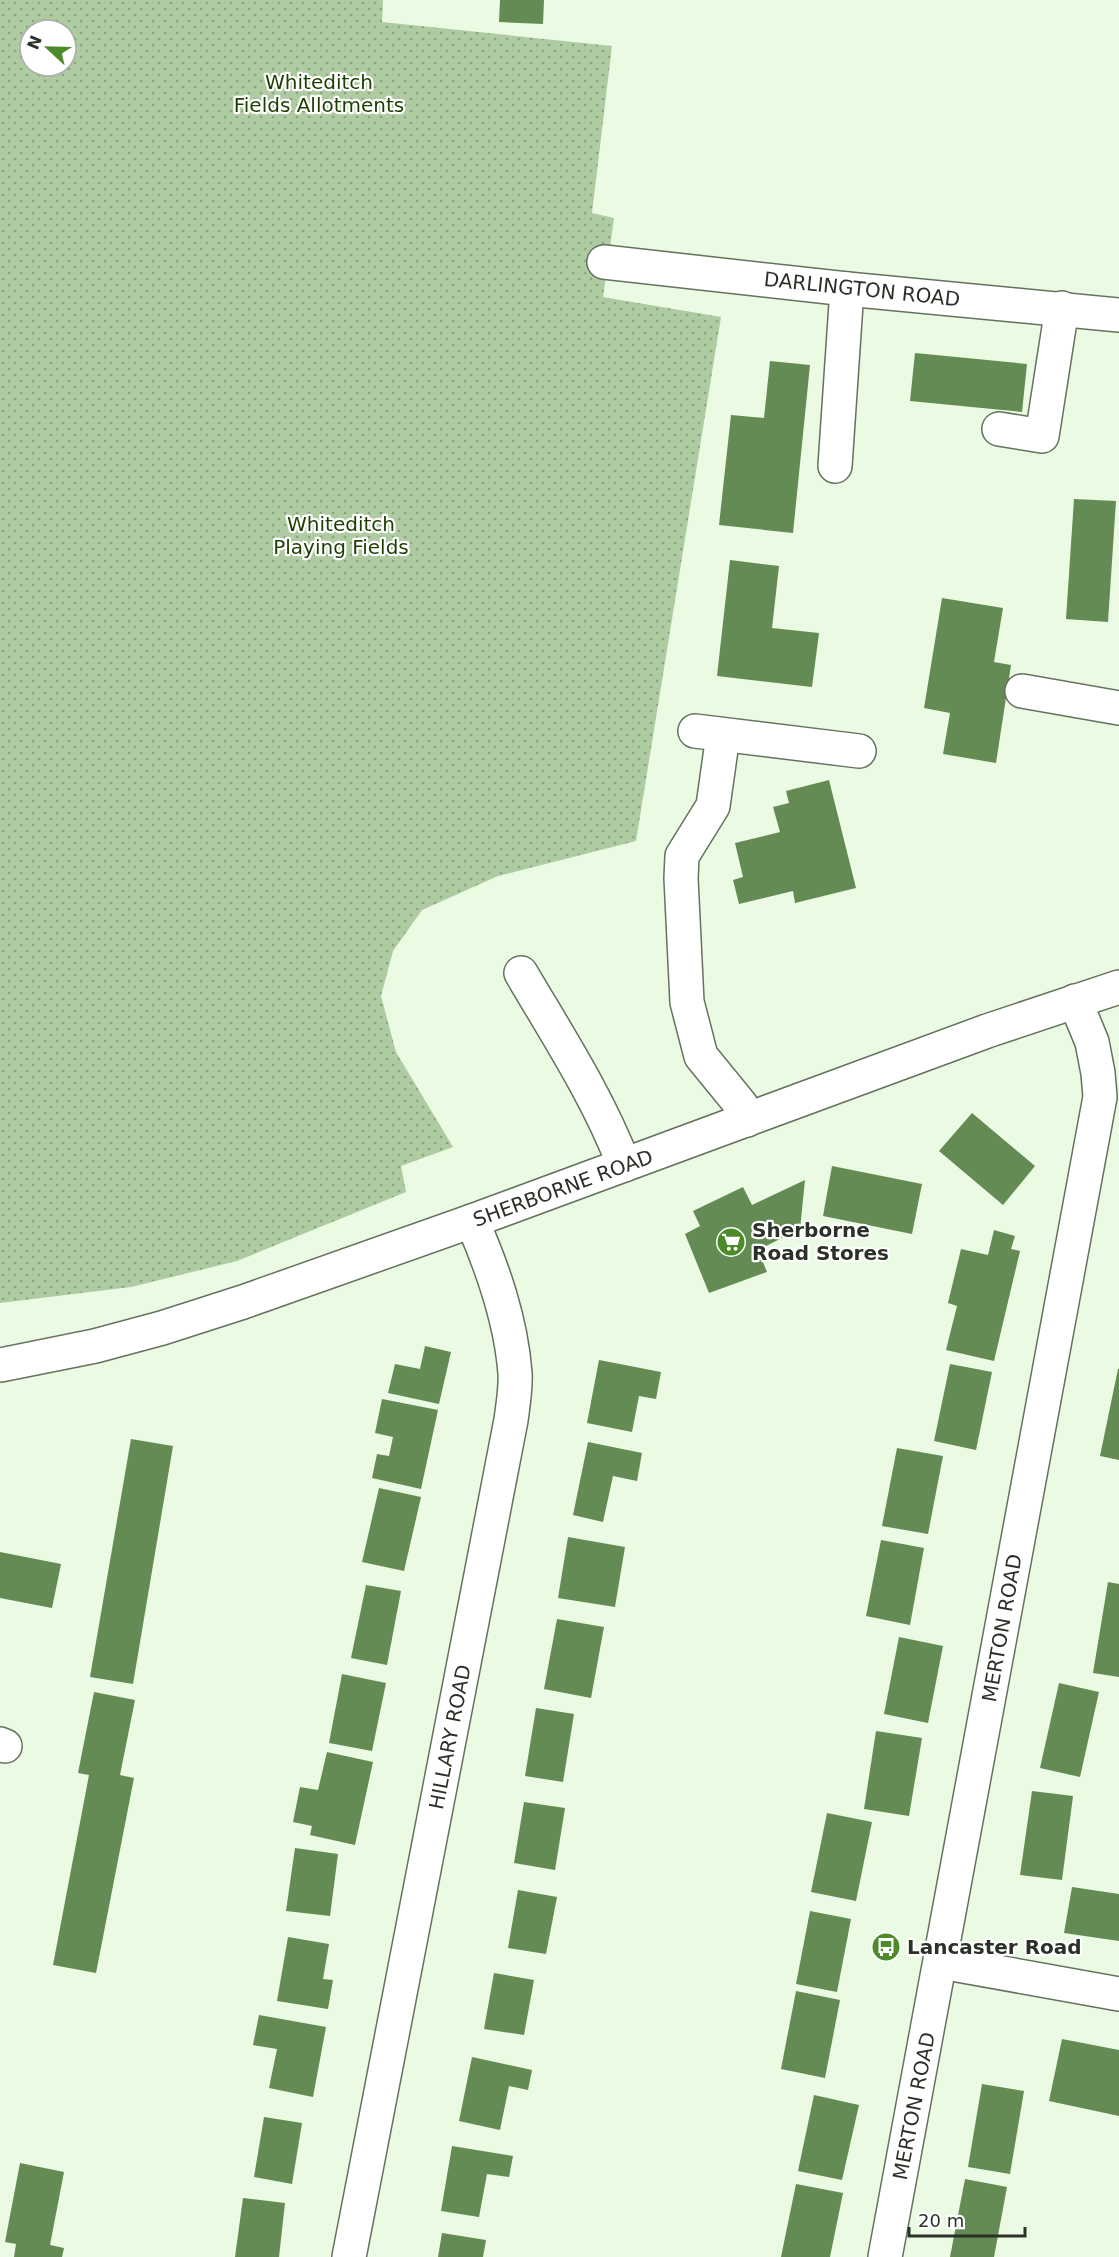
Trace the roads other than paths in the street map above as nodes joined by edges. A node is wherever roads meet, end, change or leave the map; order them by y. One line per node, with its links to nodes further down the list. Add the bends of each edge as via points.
1 (604, 262): 2 (street, DARLINGTON ROAD)
2 (847, 289): 3 (street, DARLINGTON ROAD); 6 (street)
3 (1062, 308): 4 (street, DARLINGTON ROAD); 5 (street, via 1042,436)
4 (1119, 315)
5 (999, 429)
6 (836, 466)
7 (1022, 691): 8 (street)
8 (1119, 708)
9 (859, 751): 13 (street, via 709,733 713,806 682,856 687,1002 701,1056 741,1105)
10 (521, 973): 14 (street, via 588,1086)
11 (1119, 987): 12 (street, SHERBORNE ROAD)
12 (1074, 1001): 13 (street, SHERBORNE ROAD); 17 (street, MERTON ROAD, via 1092,1042 1100,1097)
13 (747, 1120): 14 (street, SHERBORNE ROAD)
14 (624, 1165): 15 (street, SHERBORNE ROAD)
15 (472, 1221): 16 (street, SHERBORNE ROAD, via 162,1328); 19 (street, HILLARY ROAD, via 498,1283 512,1352 516,1375 511,1420)
16 (0, 1365)
17 (941, 1962): 18 (street); 20 (street, MERTON ROAD)
18 (1119, 1994)
19 (349, 2257)
20 (885, 2257)

